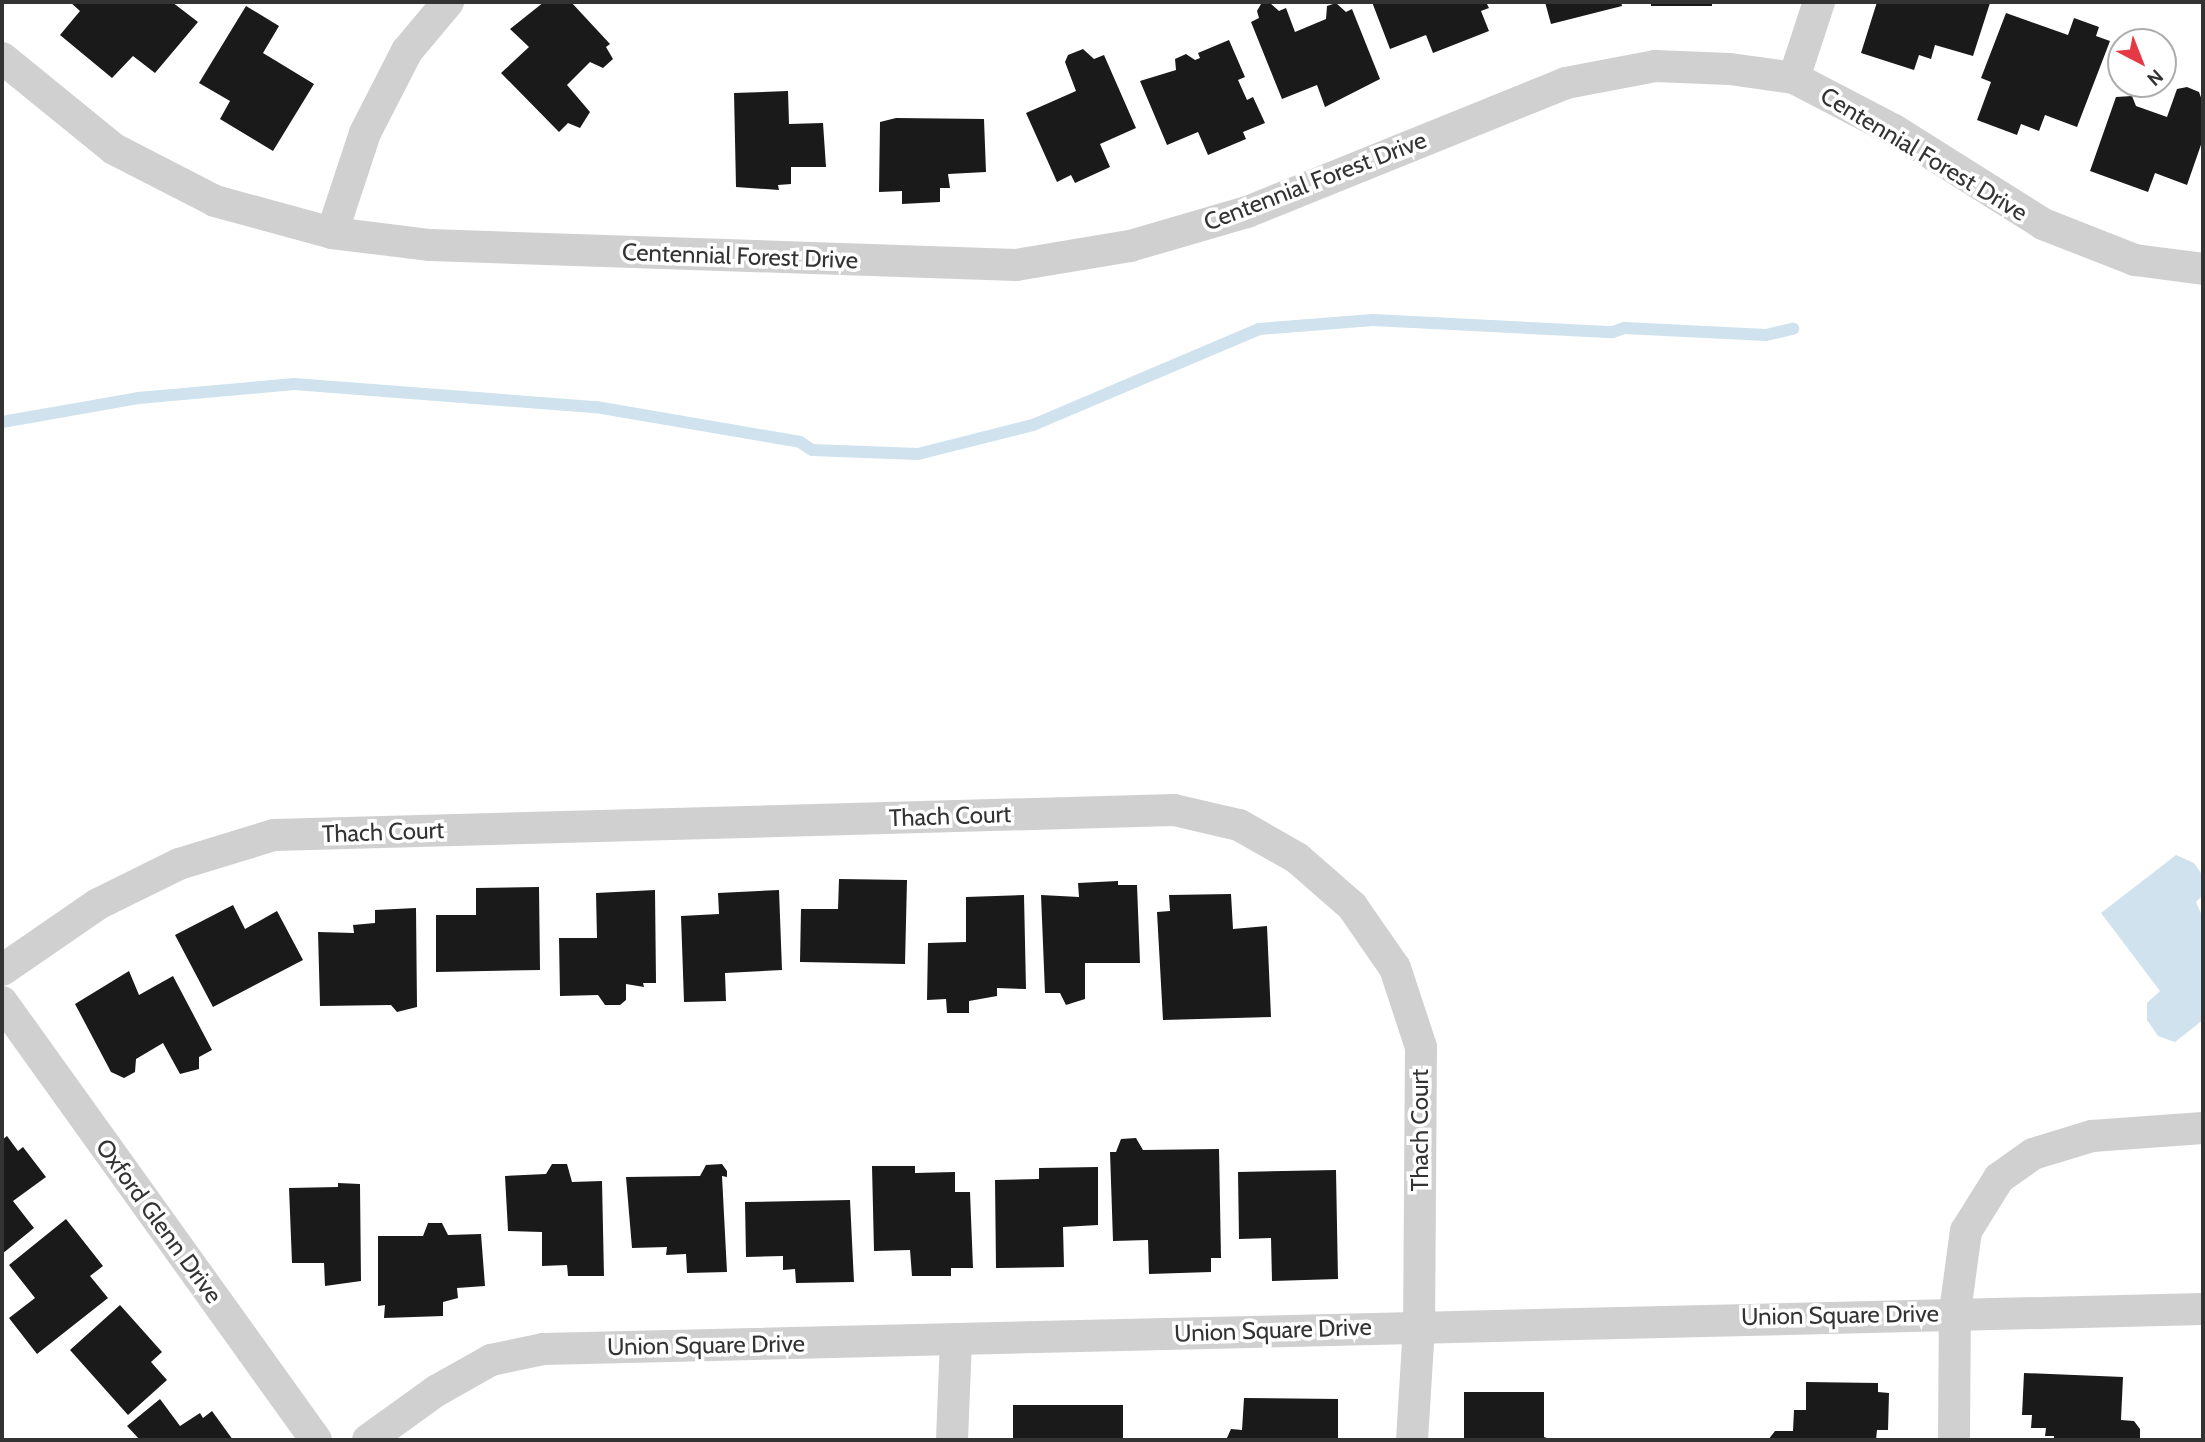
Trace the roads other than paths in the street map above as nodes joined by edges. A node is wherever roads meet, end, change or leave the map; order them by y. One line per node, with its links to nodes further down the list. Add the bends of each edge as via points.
1 (448, 2): 5 (street, via 407,51 365,133)
2 (1819, 2): 4 (street)
3 (2, 58): 5 (street, Centennial Forest Drive, via 114,149 215,201)
4 (1794, 78): 5 (street, Centennial Forest Drive, via 1655,66 1566,83 1247,212 1130,246 1016,265 430,245); 6 (street, Centennial Forest Drive, via 1894,130 2043,225 2135,260)
5 (332, 233)
6 (2203, 269)
7 (2, 970): 12 (street, Thach Court, via 98,904 179,864 274,835 1174,810 1239,825 1297,858 1352,906 1395,968 1421,1047)
8 (2, 1002): 14 (street, Oxford Glenn Drive)
9 (2203, 1128): 11 (street, via 2092,1136 2033,1154 1999,1178 1966,1231)
10 (2203, 1309): 11 (street, Union Square Drive)
11 (1955, 1312): 12 (street, Union Square Drive); 18 (street)
12 (1419, 1326): 13 (street, Union Square Drive); 17 (street, Thach Court)
13 (956, 1339): 15 (street, Union Square Drive, via 543,1349 491,1360 436,1391); 16 (street)
14 (316, 1440)
15 (368, 1440)
16 (952, 1440)
17 (1412, 1440)
18 (1954, 1440)

